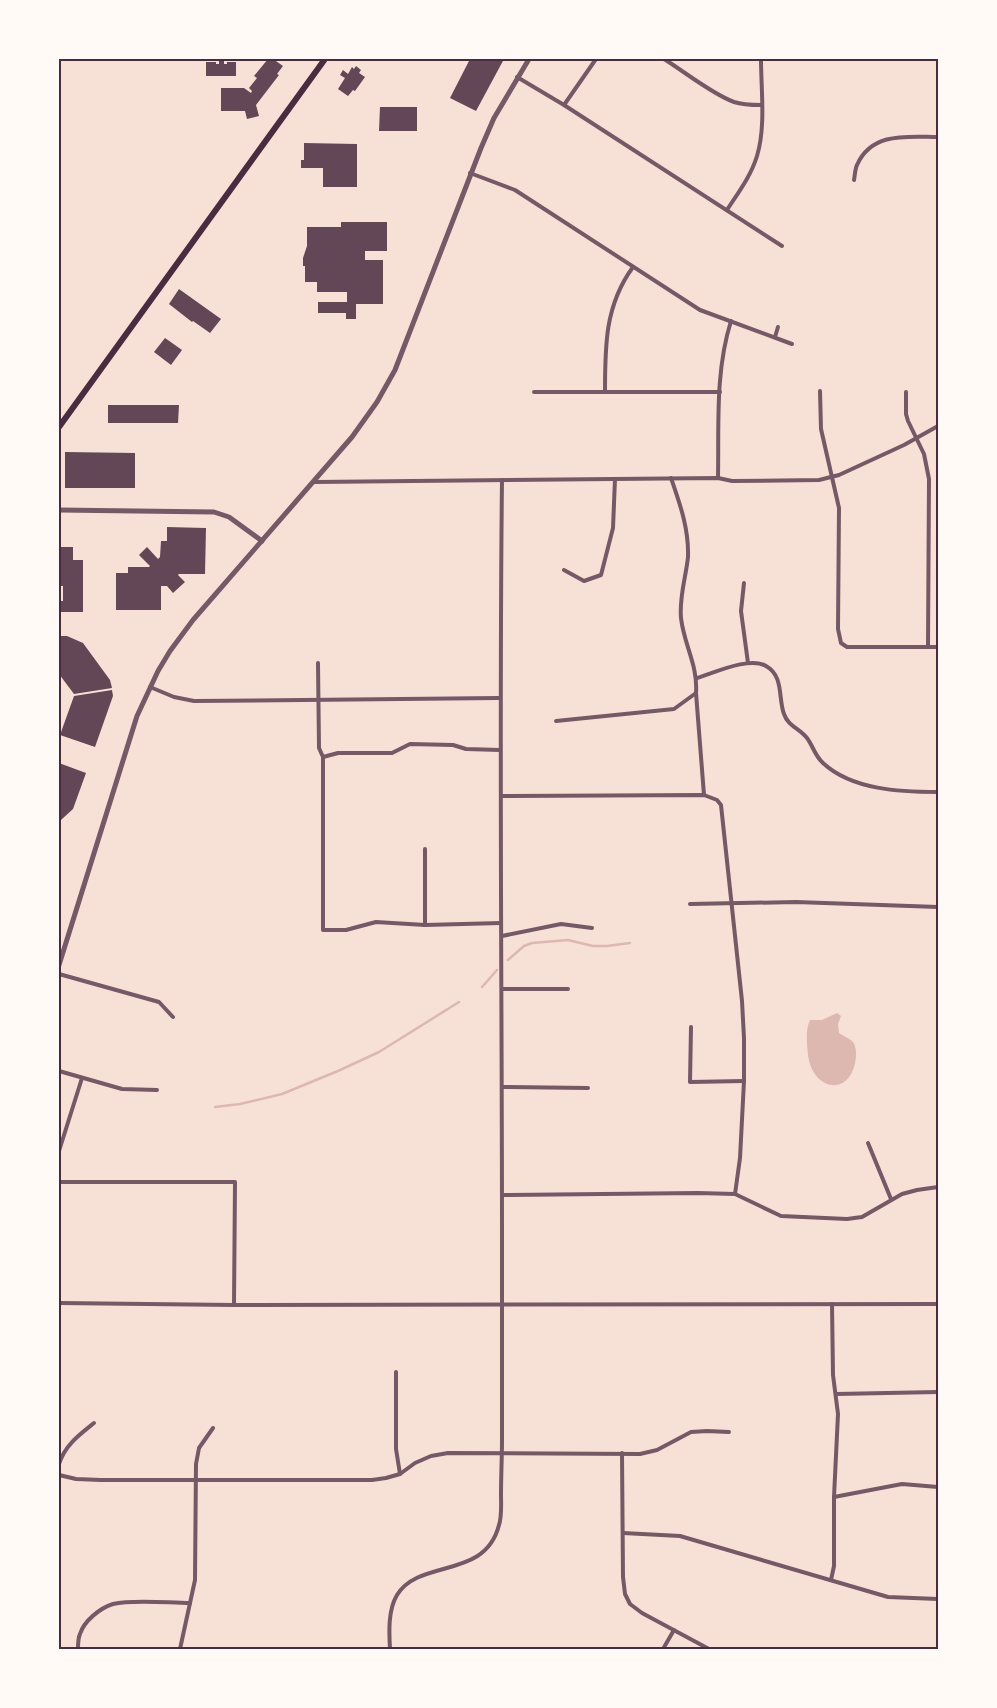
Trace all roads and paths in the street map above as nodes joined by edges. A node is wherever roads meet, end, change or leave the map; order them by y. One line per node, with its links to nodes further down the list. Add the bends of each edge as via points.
1 (325, 59): 25 (main road)
2 (528, 59): 6 (street)
3 (596, 59): 7 (street)
4 (664, 59): 8 (street, via 734,102)
5 (761, 59): 8 (street)
6 (517, 77): 7 (street); 10 (street, via 494,118)
7 (564, 105): 12 (street)
8 (761, 105): 12 (street, via 757,156 748,178)
9 (938, 137): 11 (street, via 894,136 870,146 857,164)
10 (470, 173): 14 (street, via 515,190); 32 (street, via 395,370 366,420)
11 (854, 180)
12 (727, 210): 13 (street)
13 (782, 246)
14 (633, 267): 15 (street, via 700,310); 19 (street, via 618,291 610,315)
15 (731, 321): 17 (street); 22 (street, via 724,344)
16 (778, 327): 17 (street)
17 (775, 337): 18 (street)
18 (792, 344)
19 (605, 391): 21 (street); 22 (street)
20 (820, 391): 27 (street, via 820,422)
21 (534, 392)
22 (720, 392): 29 (street)
23 (906, 392): 26 (street, via 906,414)
24 (938, 426): 26 (street)
25 (59, 427)
26 (916, 439): 27 (street); 37 (street, via 924,454 929,479)
27 (831, 477): 29 (street, via 819,480 732,481); 37 (street, via 838,508 838,629 841,643 847,647)
28 (670, 478): 29 (street); 30 (street); 41 (street, via 686,526 688,558 680,611)
29 (718, 478)
30 (615, 479): 31 (street); 35 (street, via 614,528 601,575 584,581)
31 (502, 480): 32 (street); 44 (street)
32 (315, 482): 34 (street)
33 (59, 510): 34 (street, via 214,512 229,517)
34 (262, 541): 42 (street, via 184,632)
35 (564, 570)
36 (744, 583): 40 (street, via 741,611)
37 (928, 647): 38 (street)
38 (938, 647)
39 (318, 663): 45 (street)
40 (748, 663): 41 (street); 49 (street, via 767,666 774,673 787,722 806,736 815,755 836,773 880,788)
41 (697, 678): 43 (street)
42 (150, 687): 45 (street, via 194,701); 60 (street, via 137,716)
43 (696, 693): 46 (street, via 674,709); 50 (street)
44 (500, 698): 45 (street); 47 (street)
45 (319, 699): 48 (street, via 319,748)
46 (556, 721)
47 (500, 750): 48 (street, via 410,744 392,753 338,753); 51 (street)
48 (323, 757): 57 (street, via 323,930 346,930 376,922)
49 (938, 792)
50 (704, 795): 51 (street); 54 (street, via 718,800 721,805)
51 (501, 796): 56 (street)
52 (425, 849): 57 (street)
53 (690, 904): 54 (street)
54 (731, 904): 55 (street, via 796,902); 68 (street, via 742,1001)
55 (938, 907)
56 (501, 923): 57 (street); 59 (street)
57 (425, 925)
58 (592, 928): 59 (street, via 561,924)
59 (502, 936): 62 (street)
60 (59, 965)
61 (59, 974): 64 (street, via 159,1002)
62 (502, 989): 63 (street); 69 (street)
63 (568, 989)
64 (173, 1017)
65 (691, 1027): 68 (street, via 690,1082)
66 (59, 1071): 67 (street)
67 (82, 1078): 71 (street, via 122,1089); 74 (street)
68 (744, 1081): 77 (street)
69 (502, 1087): 70 (street); 78 (street)
70 (588, 1088)
71 (157, 1090)
72 (938, 1101): 76 (street)
73 (868, 1143): 79 (street)
74 (59, 1151)
75 (59, 1182): 84 (street, via 235,1182)
76 (938, 1187): 79 (street)
77 (735, 1194): 78 (street); 79 (street, via 781,1216 847,1219 862,1216)
78 (502, 1195): 81 (street)
79 (890, 1199)
80 (59, 1303): 84 (street)
81 (502, 1304): 82 (street); 84 (street); 91 (street)
82 (832, 1304): 83 (street); 87 (street)
83 (938, 1304)
84 (234, 1305)
85 (396, 1372): 94 (street, via 396,1449)
86 (938, 1392): 87 (street)
87 (836, 1394): 98 (street)
88 (94, 1423): 93 (street, via 72,1440)
89 (213, 1428): 96 (street, via 199,1448)
90 (729, 1432): 92 (street, via 691,1432 657,1450 640,1454)
91 (502, 1453): 92 (street); 94 (street, via 431,1456); 106 (street, via 499,1525 490,1544 478,1556 459,1565 407,1582 396,1596 391,1610)
92 (622, 1453): 99 (street)
93 (59, 1464)
94 (400, 1474): 96 (street, via 372,1480)
95 (59, 1475): 96 (street, via 101,1480)
96 (196, 1480): 102 (street, via 195,1580)
97 (938, 1487): 98 (street, via 902,1484)
98 (834, 1497): 100 (street, via 834,1566)
99 (623, 1533): 100 (street, via 680,1536); 103 (street, via 624,1594 630,1604 642,1613)
100 (830, 1580): 101 (street, via 888,1597)
101 (938, 1598)
102 (190, 1603): 104 (street, via 112,1604 86,1622); 105 (street)
103 (674, 1630): 107 (street); 108 (street)
104 (78, 1649)
105 (180, 1649)
106 (390, 1649)
107 (663, 1649)
108 (709, 1649)

